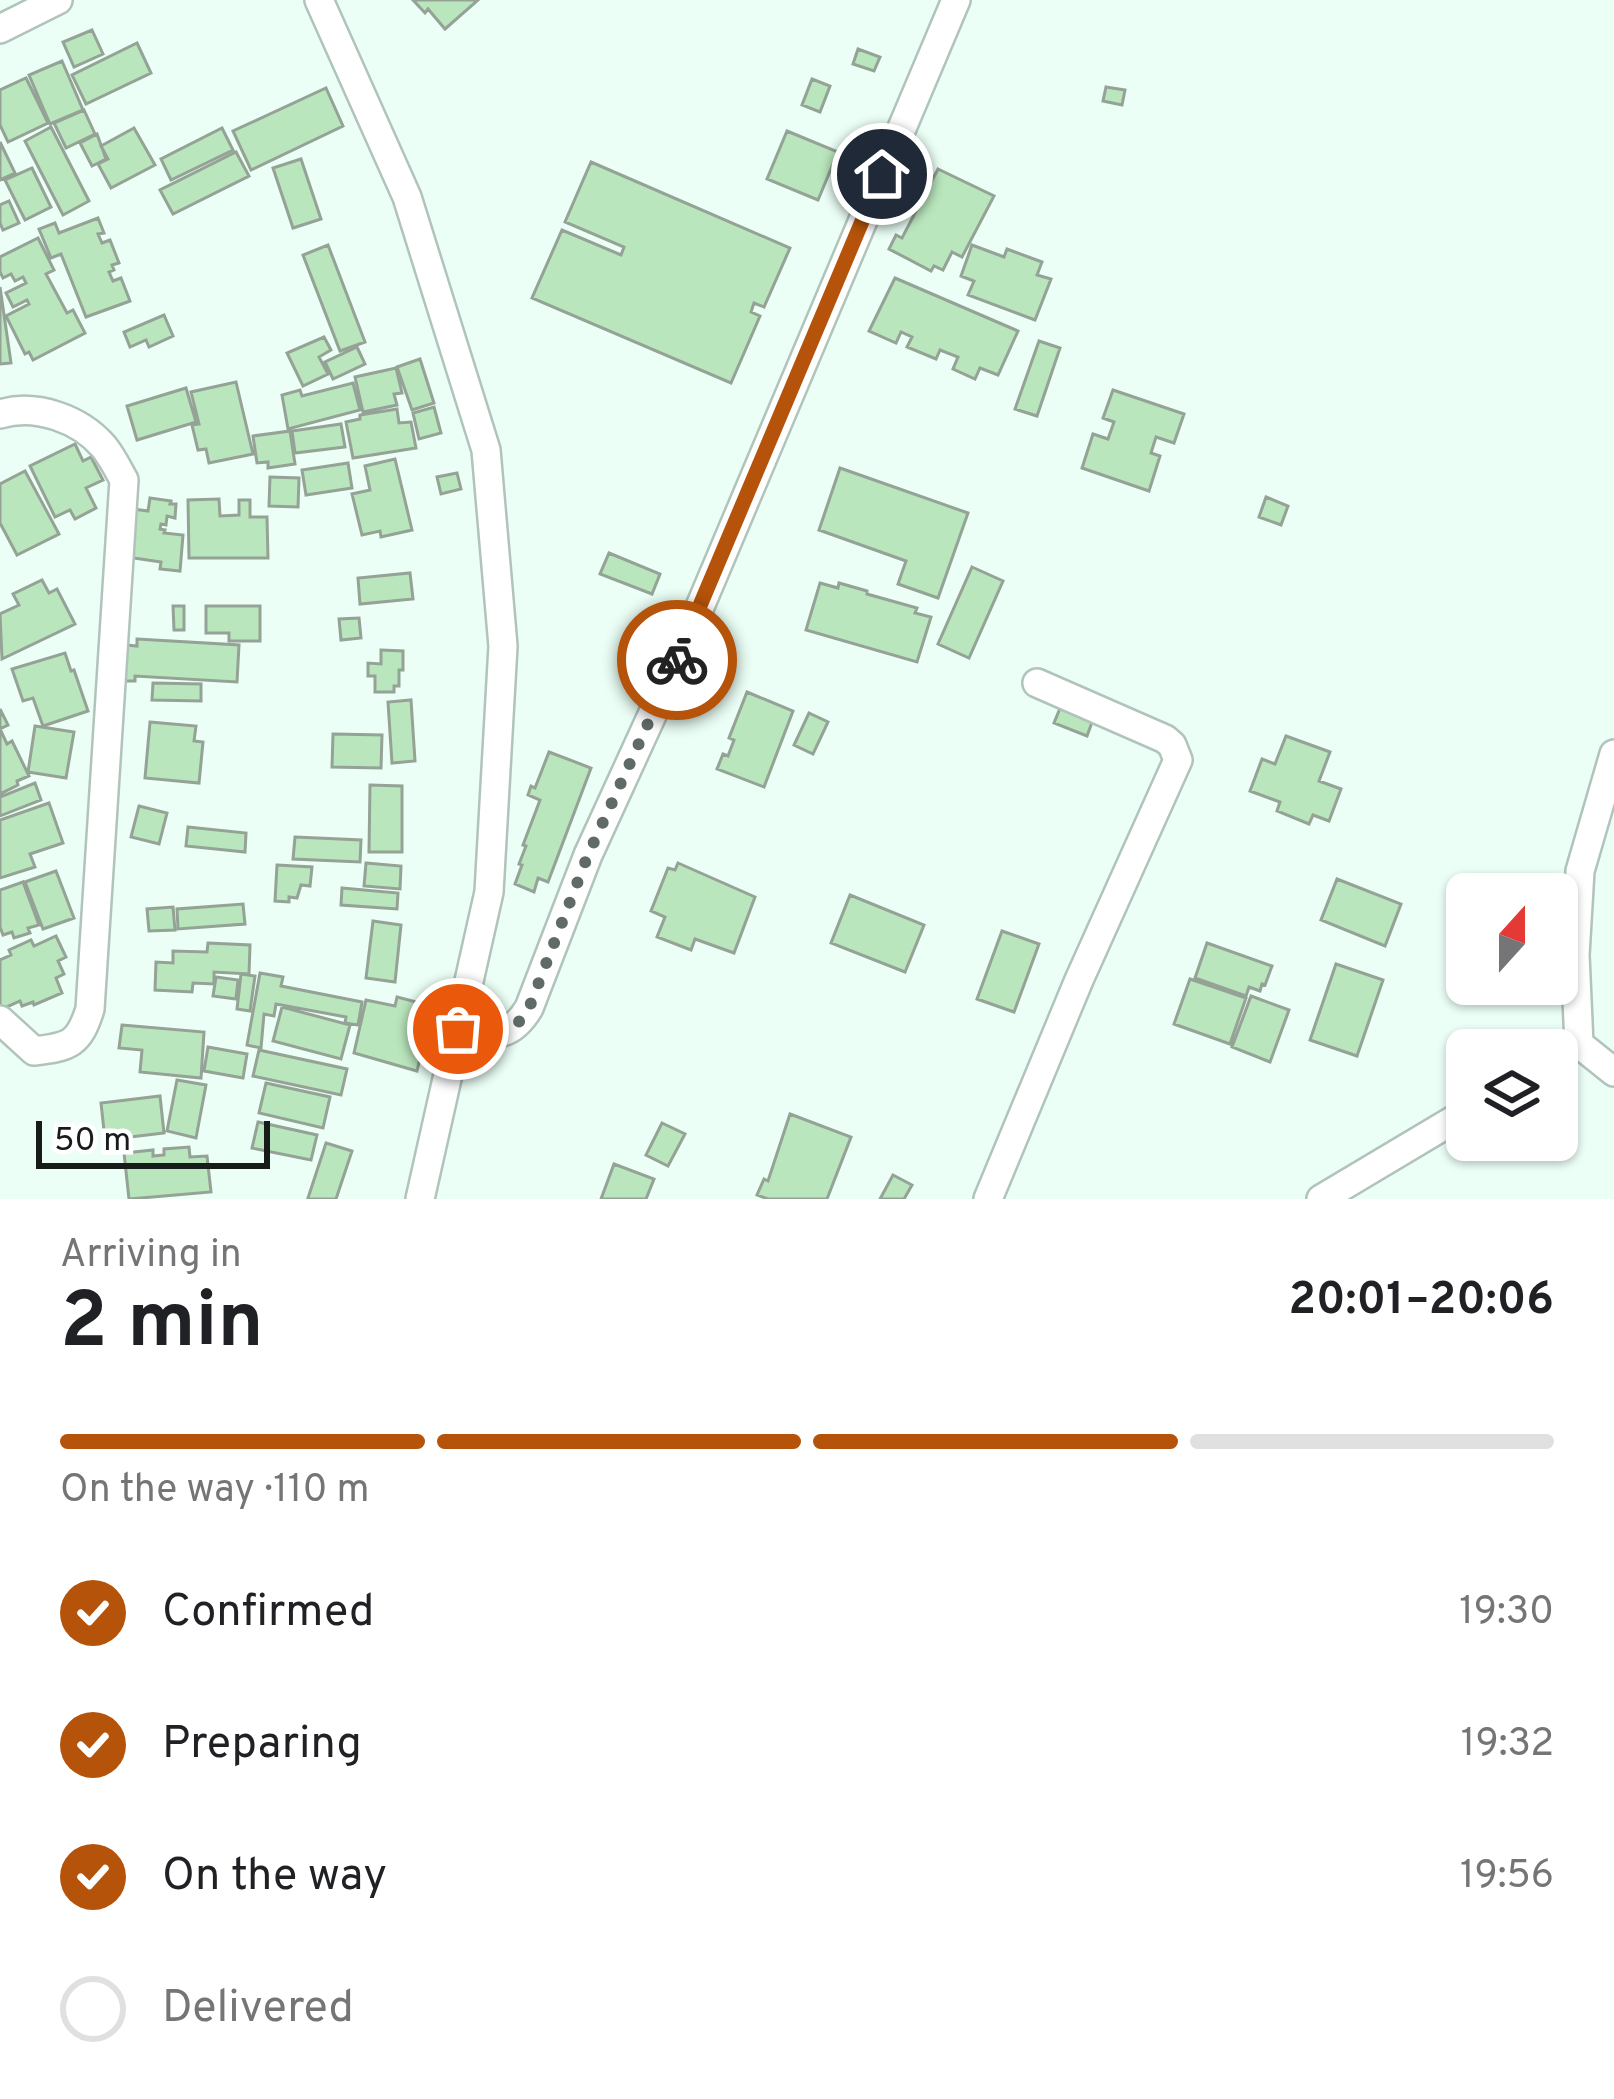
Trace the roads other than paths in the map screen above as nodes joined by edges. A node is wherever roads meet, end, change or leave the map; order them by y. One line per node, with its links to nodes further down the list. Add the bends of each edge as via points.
1 (58, 0): 4 (street)
2 (319, 0): 9 (street, via 407,197 486,450 503,646 489,892)
3 (956, 0): 9 (street, via 529,1008 507,1032)
4 (0, 29)
5 (0, 414): 8 (street, via 46,413 78,424 124,480 90,1009 65,1048 34,1051)
6 (1036, 683): 15 (street, via 1165,739 1178,760)
7 (1614, 754): 10 (street, via 1580,871)
8 (0, 1020)
9 (458, 1029): 14 (street)
10 (1570, 1029)
11 (1578, 1056): 12 (street)
12 (1614, 1072)
13 (1446, 1125): 16 (street)
14 (420, 1199)
15 (988, 1199)
16 (1322, 1199)

